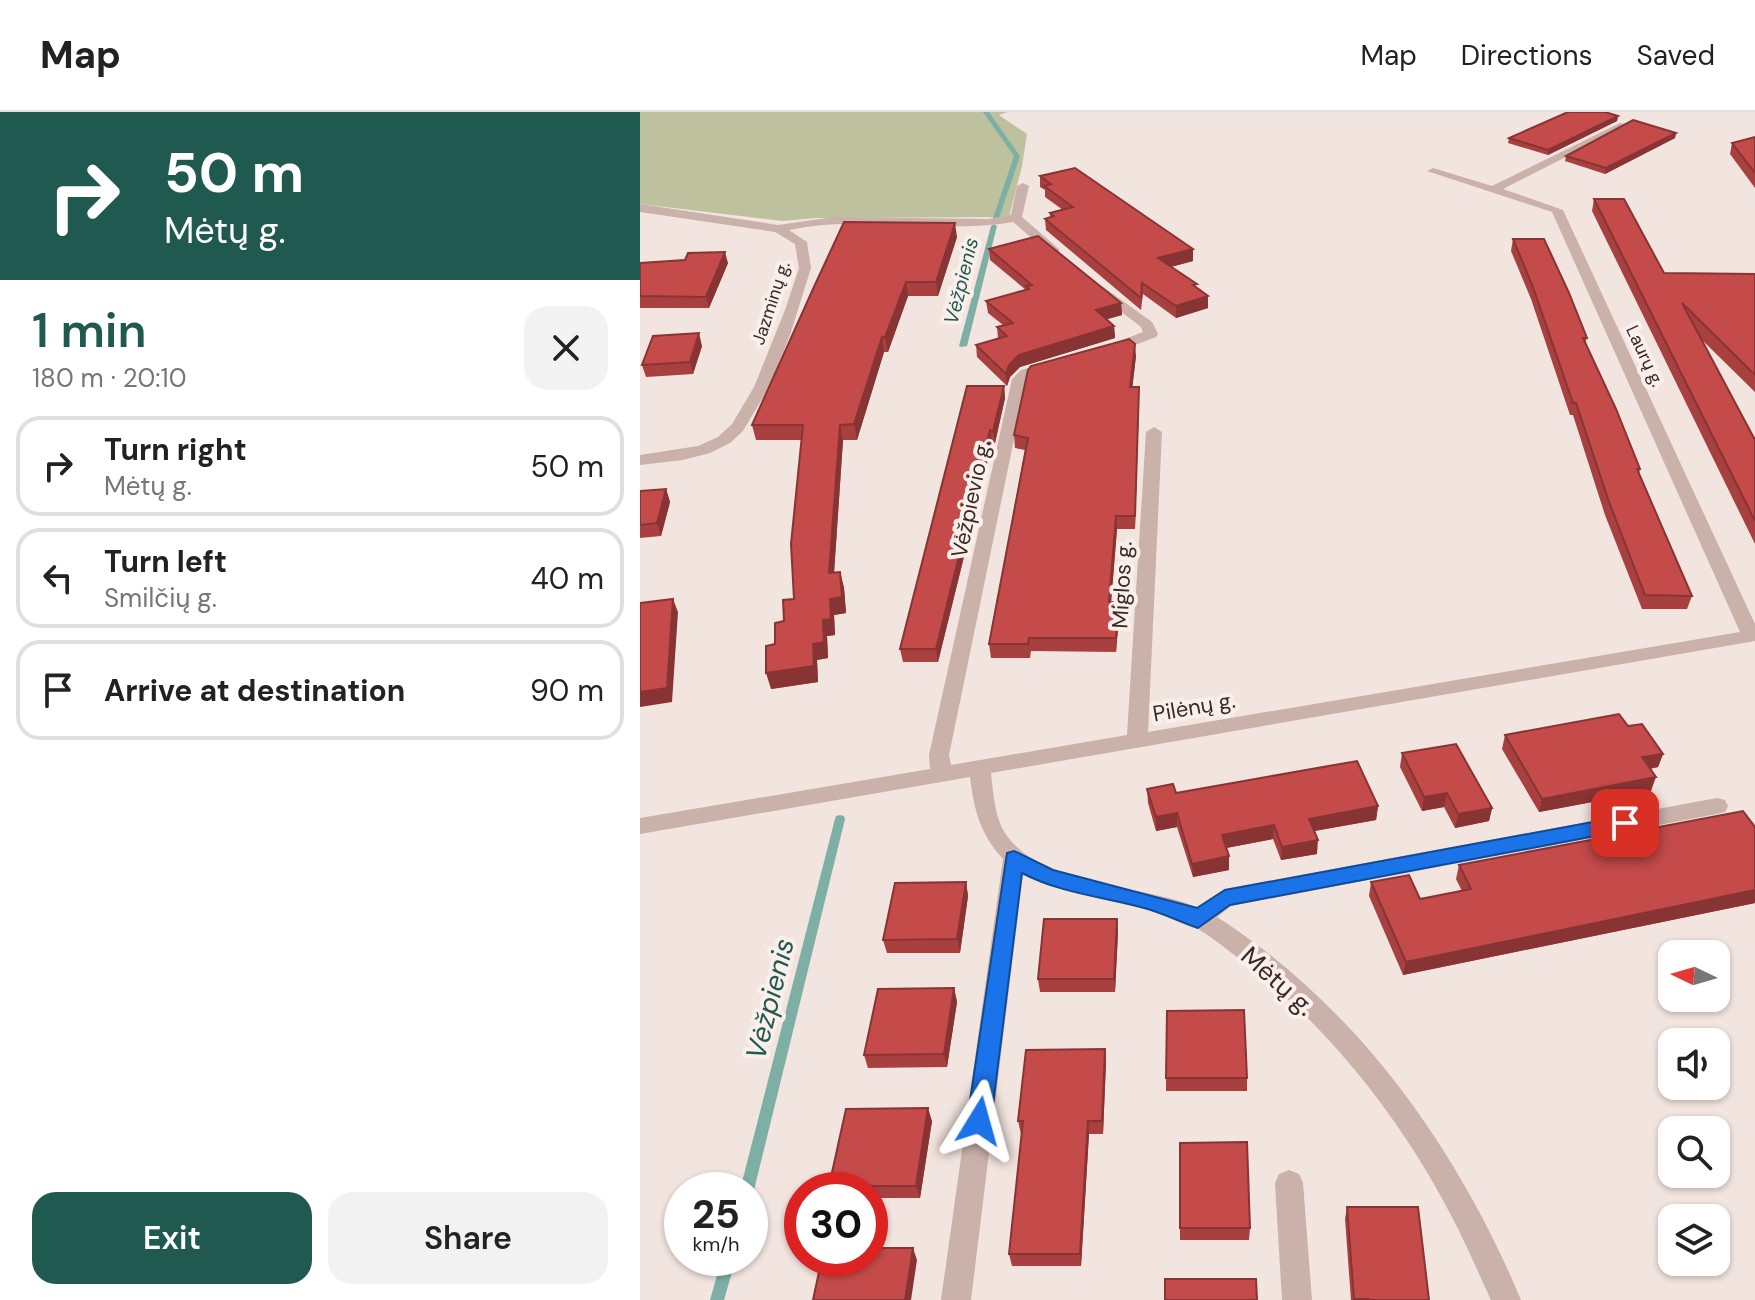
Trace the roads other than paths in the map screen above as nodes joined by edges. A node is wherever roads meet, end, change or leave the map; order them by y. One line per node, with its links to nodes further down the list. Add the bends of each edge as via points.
1 (1624, 125): 4 (street)
2 (1433, 171): 4 (street, Laurų g.)
3 (1023, 186): 6 (street)
4 (1492, 190): 14 (street, Laurų g., via 1557,210)
5 (640, 208): 7 (street, Jazminų g.)
6 (1016, 218): 7 (street, via 977,223 811,222); 8 (street)
7 (778, 229): 13 (street, Jazminų g., via 801,242 805,268 752,408 726,439 708,448)
8 (1064, 260)
9 (1088, 279): 10 (street, via 1147,325 1151,334)
10 (1096, 353)
11 (1068, 361): 17 (street, Vėžpievio g., via 1019,379 939,755)
12 (1154, 432): 15 (street, Miglos g.)
13 (640, 460)
14 (1753, 635): 15 (street, Pilėnų g.)
15 (1137, 740): 16 (street, Pilėnų g.)
16 (980, 768): 17 (street, Pilėnų g.); 20 (street, Mėtų g., via 987,815 995,836)
17 (941, 775): 19 (street, Pilėnų g.)
18 (1717, 806): 21 (street, via 1225,898)
19 (640, 826)
20 (1014, 859): 21 (street, Mėtų g., via 1048,877); 23 (street)
21 (1198, 919): 25 (street, Mėtų g., via 1283,980 1377,1075 1457,1197)
22 (1289, 1183): 24 (street)
23 (956, 1300)
24 (1297, 1300)
25 (1506, 1300)

